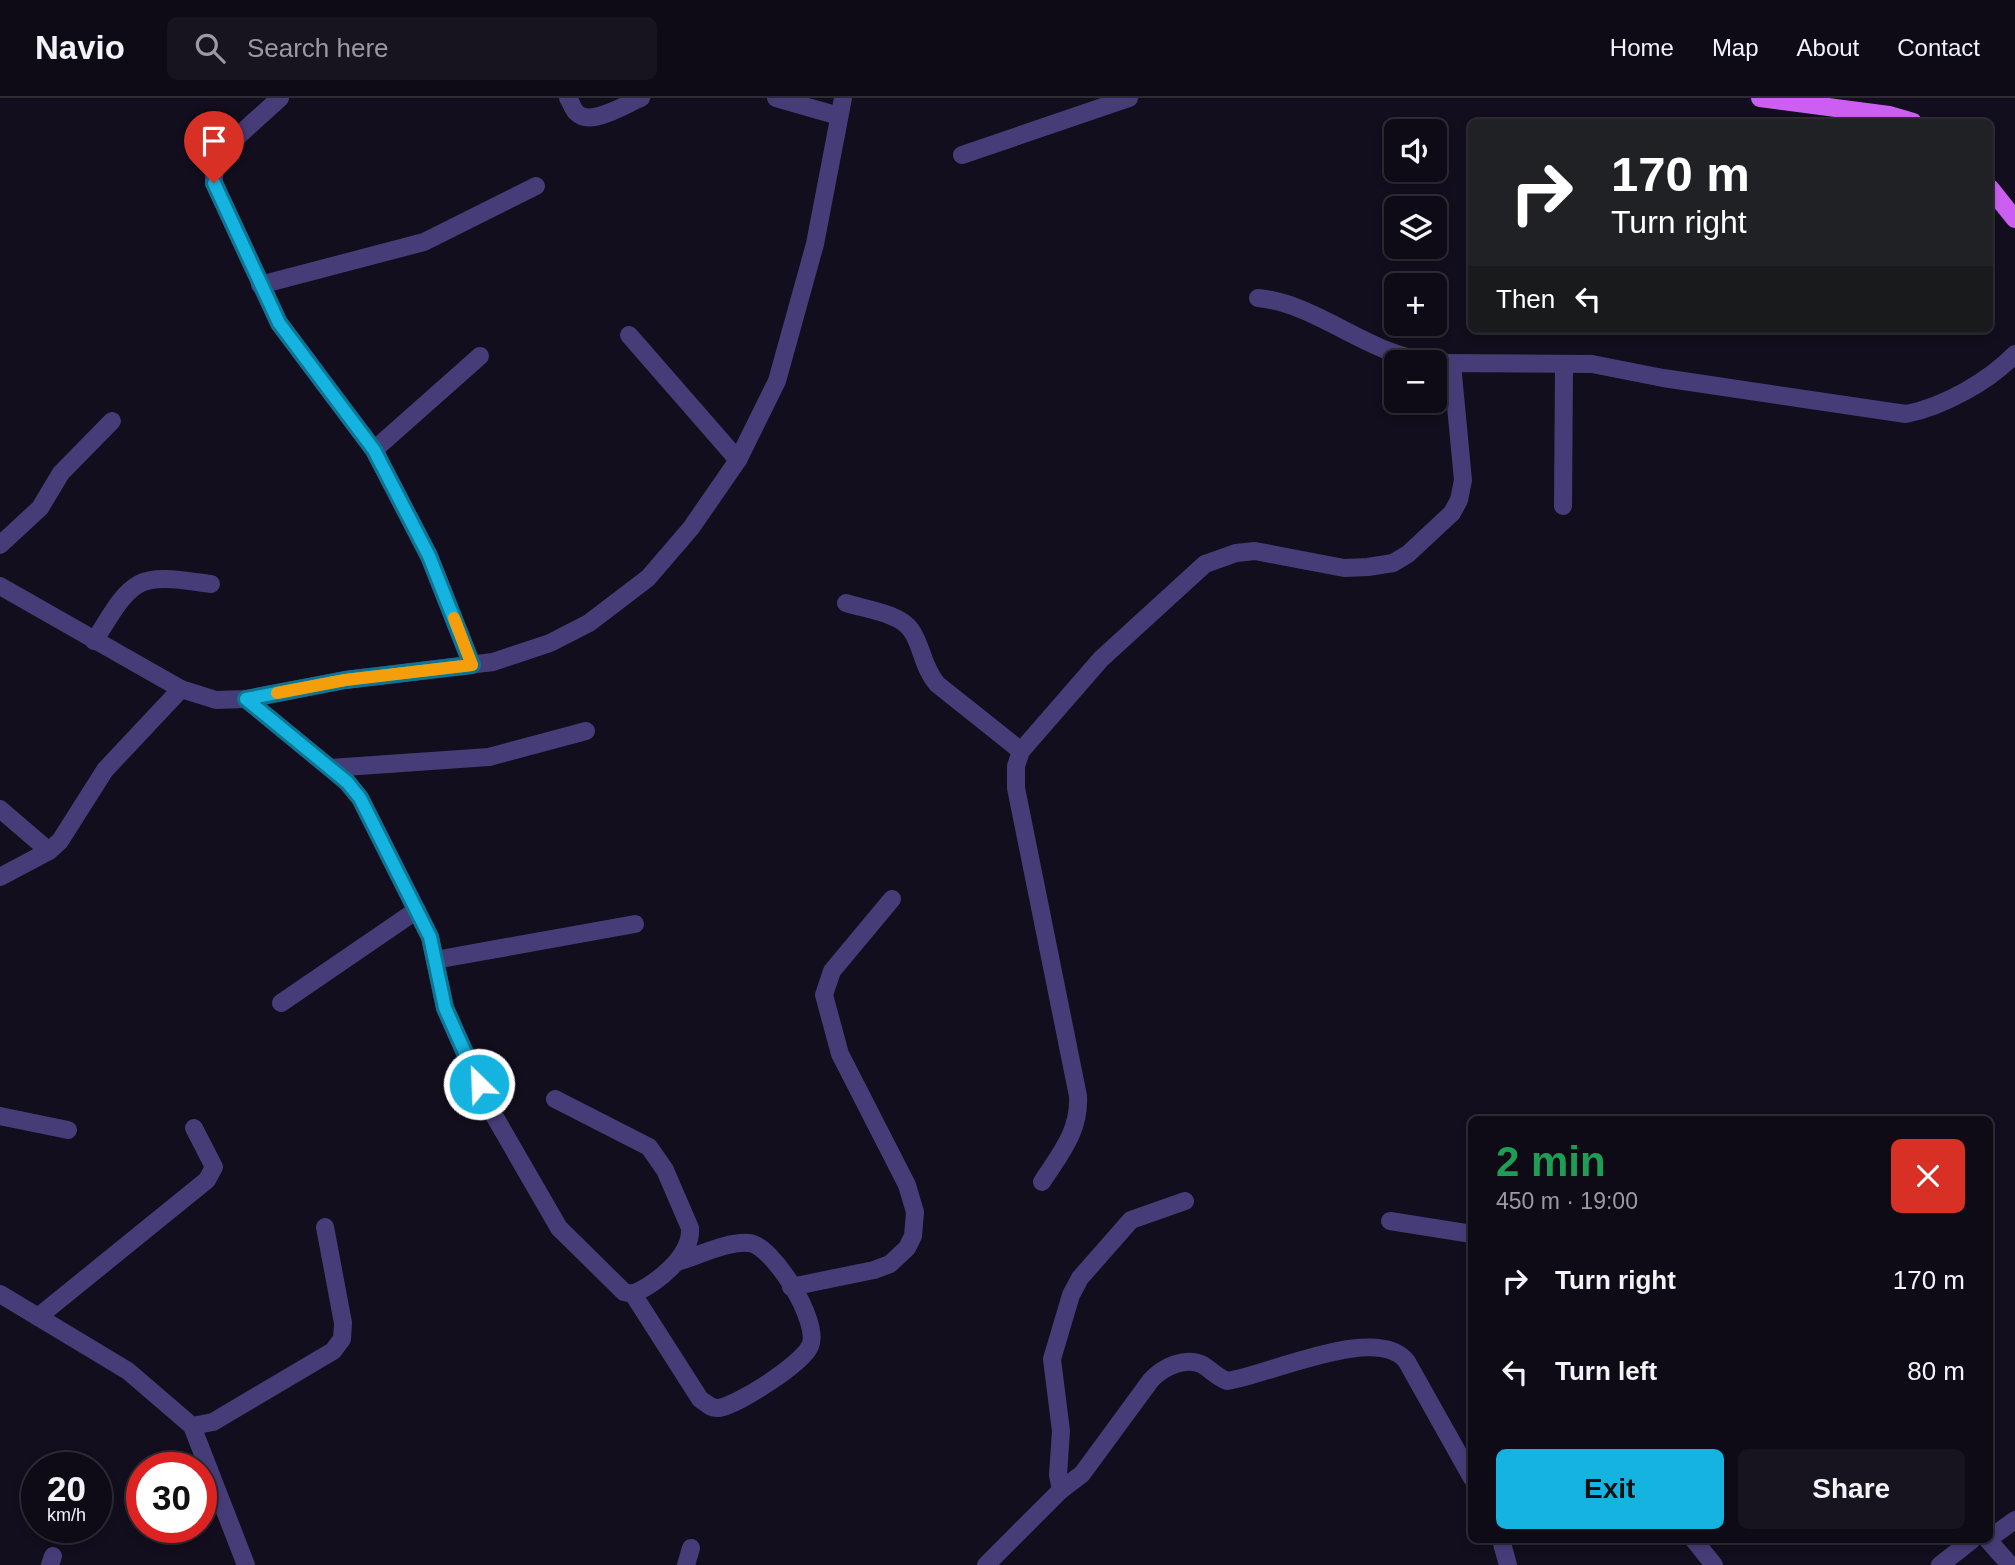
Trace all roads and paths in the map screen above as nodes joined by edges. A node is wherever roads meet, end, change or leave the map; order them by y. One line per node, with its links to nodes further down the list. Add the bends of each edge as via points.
1 (280, 98): 15 (street, via 226,147 214,166 214,183)
2 (568, 98): 3 (street, via 577,113 586,117)
3 (641, 98)
4 (776, 98): 9 (street)
5 (843, 98): 9 (street)
6 (1129, 98): 11 (street)
7 (1760, 98): 8 (main road)
8 (1850, 104): 10 (main road)
9 (839, 116): 26 (street, via 815,244 777,382)
10 (1903, 119)
11 (962, 155)
12 (536, 186): 15 (street, via 424,242)
13 (1993, 192): 14 (main road)
14 (2015, 219)
15 (260, 285): 25 (street, via 279,323)
16 (1258, 298): 18 (street, via 1292,303 1370,345)
17 (629, 335): 26 (street)
18 (1389, 350)
19 (2015, 354): 22 (street, via 1991,374 1925,410 1906,414 1592,364)
20 (480, 356): 25 (street)
21 (1447, 363): 22 (street)
22 (1564, 364): 27 (street)
23 (1447, 402): 37 (street, via 1463,480 1459,500 1452,513 1408,554 1393,563 1344,568 1255,551 1205,565 1101,659)
24 (112, 421): 28 (street, via 61,473 40,508)
25 (374, 450): 33 (street, via 429,556)
26 (738, 460): 33 (street, via 691,528 648,578 589,623 550,643)
27 (1563, 506)
28 (0, 545)
29 (211, 584): 32 (street, via 157,580 139,584)
30 (0, 586): 32 (street)
31 (846, 603): 37 (street, via 902,621 912,631 926,671 937,684)
32 (94, 641): 34 (street)
33 (472, 665): 35 (street, via 345,680)
34 (181, 689): 35 (street, via 216,700); 40 (street, via 105,771)
35 (246, 699): 38 (street)
36 (586, 731): 38 (street, via 489,757)
37 (1021, 751): 51 (street, via 1016,788 1079,1115 1076,1128)
38 (330, 768): 43 (street, via 360,798)
39 (0, 809): 40 (street)
40 (49, 851): 41 (street)
41 (0, 877)
42 (892, 899): 57 (street, via 832,971 824,995 840,1054 907,1185 915,1212 913,1236 890,1264)
43 (417, 910): 45 (street); 46 (street)
44 (635, 924): 45 (street)
45 (435, 960): 59 (street, via 445,1008 488,1105 559,1228 624,1292)
46 (281, 1003)
47 (555, 1098): 56 (street, via 649,1147 665,1170 690,1228 691,1236)
48 (0, 1116): 50 (street)
49 (194, 1128): 60 (street, via 214,1167 207,1181)
50 (68, 1130)
51 (1042, 1182)
52 (1185, 1201): 63 (street, via 1131,1220 1080,1278 1071,1295 1052,1359 1061,1431)
53 (1390, 1221): 55 (street)
54 (325, 1227): 61 (street, via 343,1322 342,1339 333,1351 214,1422)
55 (1468, 1233)
56 (677, 1262): 57 (street, via 748,1242 760,1245 772,1257); 59 (street)
57 (791, 1287): 59 (street, via 810,1321 810,1348 751,1393 720,1408 700,1399)
58 (0, 1294): 60 (street)
59 (633, 1294)
60 (38, 1317): 61 (street, via 128,1371)
61 (192, 1426): 70 (street)
62 (1468, 1471): 63 (street, via 1401,1354 1390,1348 1326,1351 1227,1381 1193,1362 1161,1369 1082,1474)
63 (1061, 1490): 71 (street)
64 (2015, 1520): 65 (street)
65 (1993, 1536)
66 (1502, 1543): 72 (street)
67 (1696, 1543): 73 (street)
68 (1968, 1543): 74 (street)
69 (1992, 1543): 75 (street)
70 (246, 1565)
71 (986, 1565)
72 (1508, 1565)
73 (1714, 1565)
74 (1940, 1565)
75 (2010, 1565)

